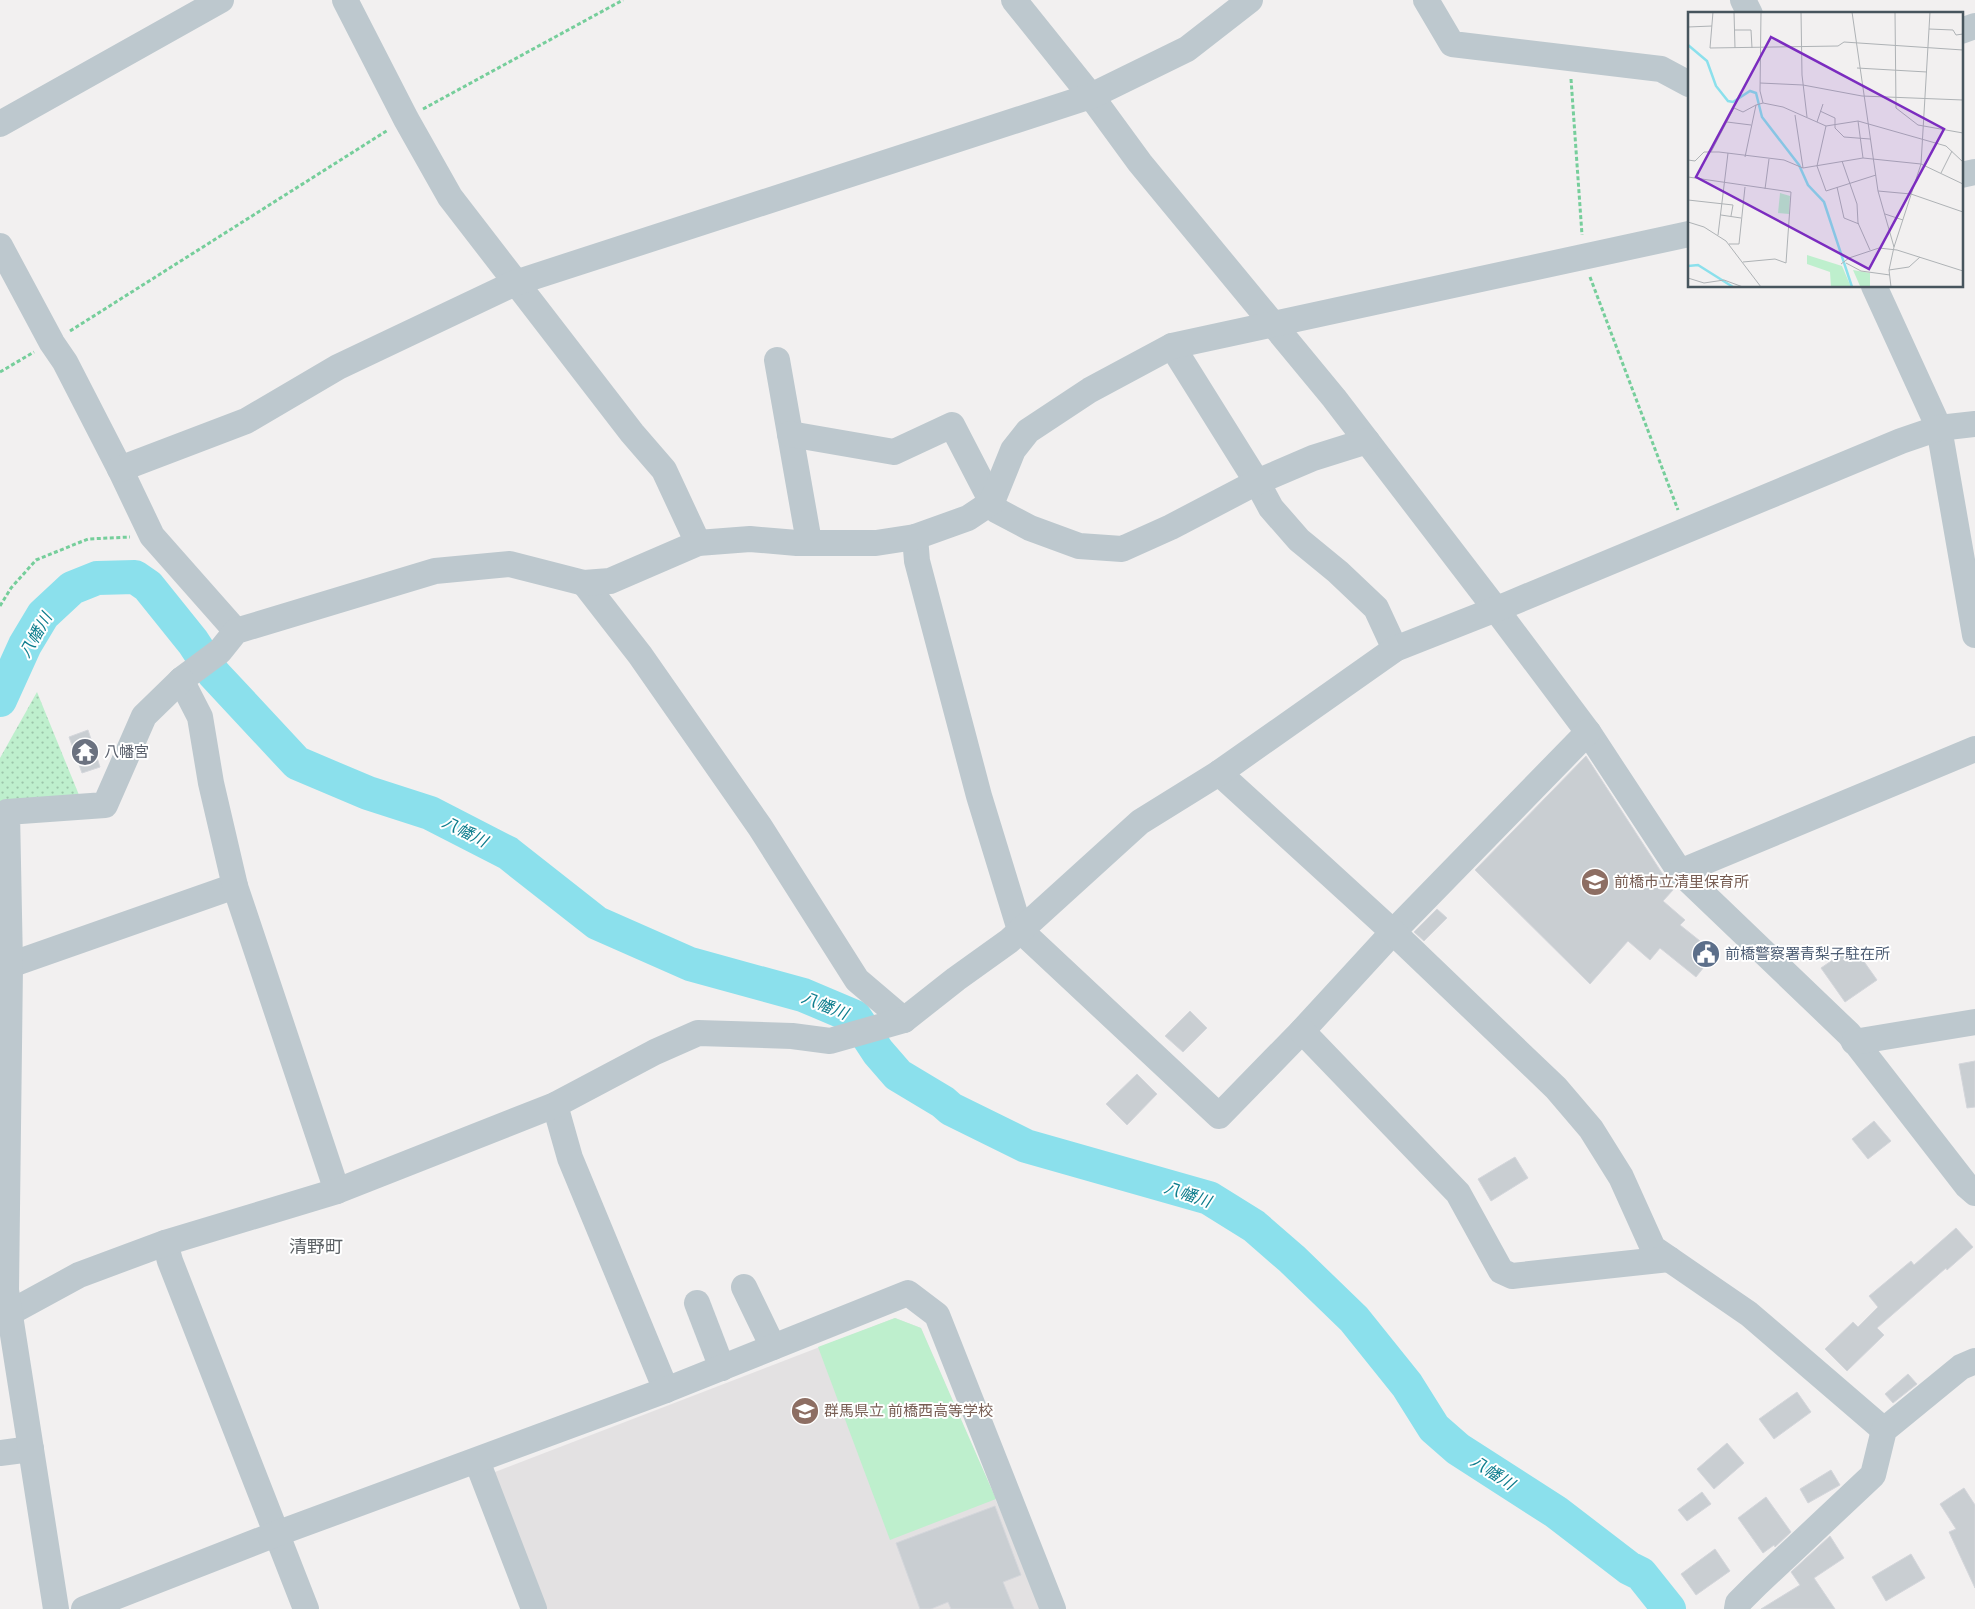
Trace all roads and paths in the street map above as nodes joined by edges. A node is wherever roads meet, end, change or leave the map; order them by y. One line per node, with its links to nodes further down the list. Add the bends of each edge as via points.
1 (221, 0): 15 (street)
2 (345, 0): 14 (street)
3 (623, 0): 14 (path)
4 (1014, 0): 13 (street)
5 (1250, 0): 13 (street, via 1187,49)
6 (1426, 0): 11 (street, via 1452,44)
7 (1744, 0): 8 (street)
8 (1749, 12)
9 (1975, 26): 10 (street)
10 (1962, 31)
11 (1570, 58): 12 (street, via 1662,69); 20 (path)
12 (1688, 83)
13 (1091, 96): 21 (street); 23 (street, via 1140,163)
14 (406, 119): 21 (street, via 450,197); 24 (path)
15 (0, 124)
16 (1975, 172): 17 (street)
17 (1962, 175)
18 (1688, 234): 20 (street)
19 (0, 246): 24 (street)
20 (1583, 258): 23 (street); 35 (path)
21 (515, 283): 32 (street, via 338,367 246,421); 39 (street, via 664,470)
22 (1875, 288): 29 (street)
23 (1273, 324): 25 (street); 31 (street)
24 (52, 343): 27 (path); 32 (street)
25 (1172, 346): 33 (street); 34 (street, via 1090,390 1028,431 1012,450)
26 (777, 360): 30 (street)
27 (0, 372)
28 (1975, 424): 29 (street)
29 (1939, 428): 35 (street); 43 (street)
30 (790, 434): 34 (street, via 894,452 952,425); 38 (street)
31 (1367, 441): 33 (street, via 1313,458); 42 (street)
32 (120, 469): 36 (street)
33 (1257, 482): 34 (street, via 1171,528 1122,548 1079,546 1038,531 996,510); 45 (street, via 1271,508 1299,540 1376,608)
34 (992, 502): 37 (street, via 968,518)
35 (1686, 530): 42 (street)
36 (152, 536): 41 (path, via 88,539 36,560); 44 (street)
37 (915, 537): 38 (street, via 876,543); 52 (street, via 917,561 979,796)
38 (809, 542): 39 (street, via 750,539)
39 (698, 543): 40 (street, via 610,581)
40 (584, 583): 44 (street, via 510,564 435,571); 55 (street, via 640,655 754,819 857,980)
41 (0, 606)
42 (1495, 608): 45 (street); 47 (street)
43 (1975, 635)
44 (228, 641): 46 (street)
45 (1395, 649): 49 (street)
46 (187, 675): 51 (street, via 200,717 211,783); 54 (street, via 144,716 105,805 7,812)
47 (1588, 732): 50 (street); 53 (street)
48 (1975, 748): 50 (street)
49 (1219, 773): 52 (street, via 1140,822); 53 (street)
50 (1680, 872): 58 (street)
51 (235, 886): 54 (street); 60 (street)
52 (1020, 930): 55 (street); 57 (street, via 1219,1116)
53 (1392, 932): 57 (street); 63 (street, via 1556,1088 1591,1129 1621,1177 1653,1248)
54 (10, 965): 66 (street)
55 (904, 1020): 59 (street, via 830,1041 792,1036 698,1033)
56 (1975, 1022): 58 (street)
57 (1302, 1031): 63 (street, via 1458,1193 1501,1271 1512,1276)
58 (1854, 1042): 61 (street)
59 (555, 1105): 60 (street); 70 (street, via 570,1158)
60 (337, 1191): 62 (street)
61 (1975, 1193)
62 (165, 1242): 66 (street, via 79,1275); 75 (street)
63 (1669, 1258): 71 (street, via 1749,1314)
64 (744, 1287): 67 (street)
65 (697, 1303): 69 (street)
66 (5, 1315): 72 (street)
67 (773, 1347): 69 (street); 80 (street, via 908,1292 937,1314)
68 (1975, 1361): 71 (street, via 1961,1368)
69 (722, 1368): 70 (street)
70 (666, 1390): 74 (street)
71 (1884, 1430): 81 (street, via 1873,1475 1756,1585 1738,1603)
72 (31, 1449): 73 (street); 76 (street)
73 (0, 1453)
74 (477, 1461): 75 (street); 79 (street)
75 (276, 1534): 77 (street); 78 (street)
76 (56, 1609)
77 (84, 1609)
78 (306, 1609)
79 (534, 1609)
80 (1053, 1609)
81 (1738, 1609)

